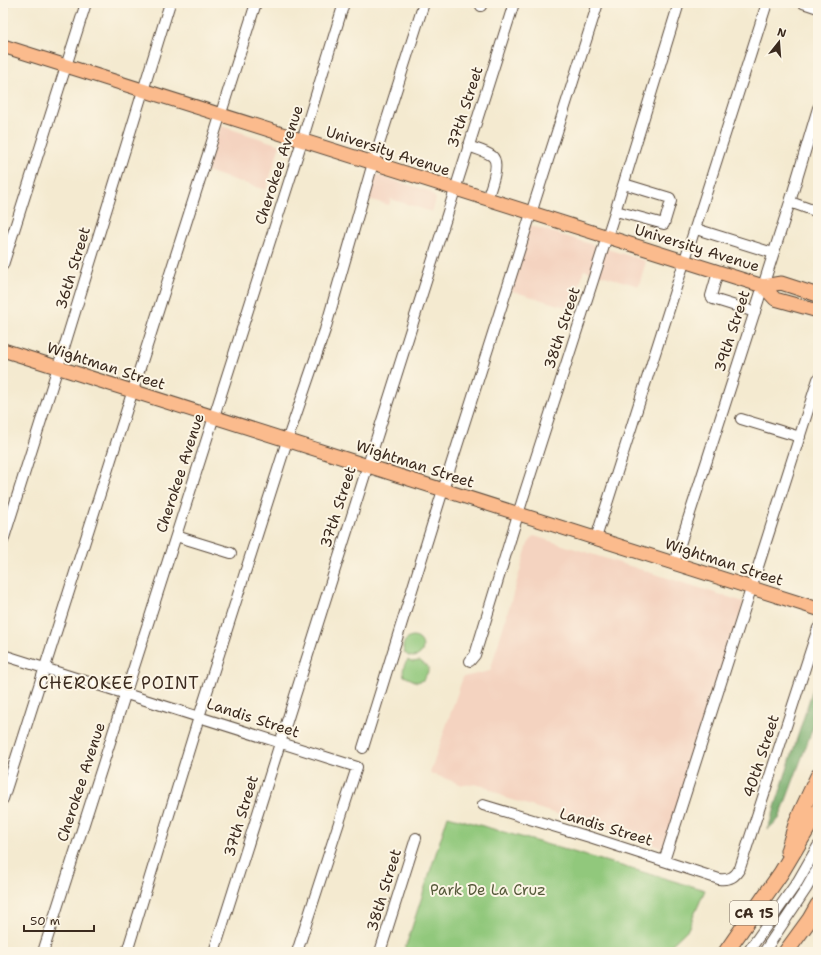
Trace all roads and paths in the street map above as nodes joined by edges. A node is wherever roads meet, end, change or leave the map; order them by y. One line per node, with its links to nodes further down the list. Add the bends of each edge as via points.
1 (86, 3): 13 (street)
2 (170, 3): 14 (street, 36th Street)
3 (256, 3): 16 (street)
4 (344, 3): 17 (street, Cherokee Avenue)
5 (424, 3): 19 (street)
6 (514, 3): 18 (street, 37th Street)
7 (598, 3): 26 (street)
8 (680, 3): 20 (street, 38th Street)
9 (767, 3): 27 (street)
10 (803, 3): 11 (street)
11 (818, 8)
12 (3, 46): 13 (main road, University Avenue)
13 (65, 65): 14 (main road, University Avenue); 31 (street)
14 (143, 90): 16 (main road, University Avenue); 38 (street, 36th Street)
15 (818, 108): 23 (street, 39th Street)
16 (221, 115): 17 (main road, University Avenue); 40 (street)
17 (302, 141): 19 (main road, University Avenue); 41 (street, Cherokee Avenue)
18 (468, 146): 21 (street, 37th Street); 22 (street, via 496,160)
19 (373, 163): 21 (main road, University Avenue); 44 (street, via 325,330)
20 (624, 184): 24 (street, 38th Street); 24 (street, via 670,198 671,201 664,224)
21 (454, 189): 22 (main road, University Avenue); 45 (street, 37th Street)
22 (487, 199): 26 (main road, University Avenue)
23 (790, 202): 25 (street); 29 (street, 39th Street)
24 (616, 211): 28 (street, 38th Street)
25 (818, 212)
26 (531, 213): 28 (main road, University Avenue); 46 (street)
27 (696, 229): 29 (street); 30 (street)
28 (607, 237): 30 (main road, University Avenue); 47 (street, 38th Street)
29 (774, 253): 33 (street, 39th Street)
30 (686, 262): 32 (main road, University Avenue); 49 (street)
31 (3, 265)
32 (718, 272): 33 (main road, University Avenue); 36 (street, via 711,296 713,299)
33 (763, 286): 34 (main road, University Avenue, via 780,283); 35 (main road, University Avenue, via 775,299); 36 (street, 39th Street)
34 (818, 295)
35 (818, 311)
36 (755, 312): 52 (street, 39th Street)
37 (3, 350): 38 (main road, Wightman Street)
38 (58, 368): 40 (main road, Wightman Street); 50 (street, 36th Street)
39 (818, 379): 43 (street)
40 (133, 392): 41 (main road, Wightman Street); 58 (street)
41 (214, 417): 44 (main road, Wightman Street); 48 (street, Cherokee Avenue)
42 (742, 419): 43 (street)
43 (800, 438): 53 (street)
44 (287, 441): 45 (main road, Wightman Street); 60 (street)
45 (367, 466): 46 (main road, Wightman Street); 61 (street, 37th Street)
46 (443, 490): 47 (main road, Wightman Street); 62 (street)
47 (518, 514): 49 (main road, Wightman Street); 57 (street, 38th Street, via 474,655)
48 (176, 536): 51 (street); 59 (street, Cherokee Avenue)
49 (596, 538): 52 (main road, Wightman Street)
50 (3, 541)
51 (231, 553)
52 (674, 563): 53 (main road, Wightman Street)
53 (752, 588): 54 (main road, Wightman Street); 69 (street)
54 (818, 609)
55 (818, 628): 72 (street, 40th Street, via 740,868 732,878)
56 (3, 655): 58 (street, Landis Street)
57 (470, 660)
58 (44, 668): 59 (street, Landis Street); 64 (street)
59 (125, 694): 60 (street, Landis Street); 74 (street, Cherokee Avenue)
60 (199, 717): 61 (street, Landis Street); 75 (street)
61 (280, 743): 76 (street, 37th Street); 77 (street, Landis Street, via 356,767)
62 (363, 748)
63 (818, 776): 71 (highway, via 797,821)
64 (3, 799)
65 (483, 805): 69 (street, Landis Street)
66 (818, 811): 71 (highway, CA 15)
67 (416, 838): 78 (street, 38th Street)
68 (818, 846): 80 (street, via 798,881)
69 (664, 861): 72 (street, Landis Street)
70 (818, 868): 81 (street)
71 (781, 874): 79 (highway, CA 15)
72 (719, 879)
73 (818, 905): 82 (highway, CA 15)
74 (43, 952)
75 (127, 952)
76 (214, 952)
77 (297, 952)
78 (380, 952)
79 (726, 952)
80 (748, 952)
81 (764, 952)
82 (786, 952)

